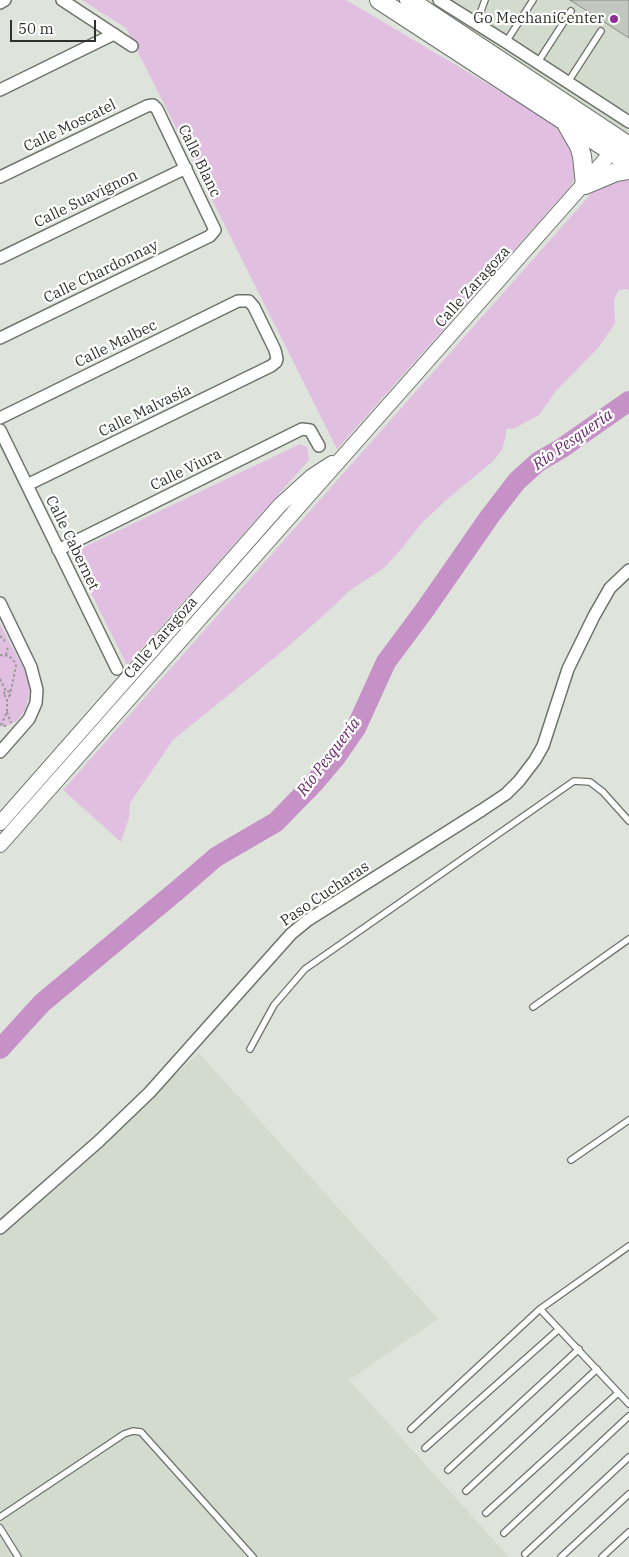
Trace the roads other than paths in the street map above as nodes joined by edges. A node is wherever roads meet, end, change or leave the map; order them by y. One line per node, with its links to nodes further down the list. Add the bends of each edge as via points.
1 (6, 0): 8 (street)
2 (62, 0): 12 (street)
3 (379, 0): 19 (main road)
4 (409, 0): 21 (main road)
5 (439, 0): 10 (street)
6 (485, 0): 10 (lane, via 481,11)
7 (533, 0): 13 (lane)
8 (0, 3)
9 (571, 11): 15 (lane)
10 (484, 27): 13 (street)
11 (601, 31): 16 (lane)
12 (114, 34): 14 (street); 17 (street)
13 (506, 42): 15 (street)
14 (132, 46)
15 (538, 62): 16 (street)
16 (568, 82): 20 (street)
17 (0, 90)
18 (153, 105): 23 (street, Calle Blanc); 25 (street, Calle Moscatel)
19 (564, 121): 21 (main road); 26 (main road, via 580,151)
20 (629, 122)
21 (623, 144): 22 (main road); 26 (street, Calle Zaragoza)
22 (629, 162)
23 (186, 168): 27 (street, Calle Blanc); 28 (street, Calle Suavignon)
24 (629, 170): 26 (main road)
25 (0, 177)
26 (585, 184): 34 (street, Calle Zaragoza)
27 (215, 232): 30 (street, Calle Chardonnay)
28 (0, 258)
29 (245, 300): 31 (street, Calle Malbec); 35 (street, Calle Malvasía, via 254,307 275,350 276,362)
30 (0, 338)
31 (0, 418)
32 (0, 430): 35 (street, Calle Cabernet)
33 (319, 446): 36 (street, Calle Viura, via 310,430 302,429)
34 (347, 453): 40 (street, Calle Zaragoza, via 312,476 280,505); 41 (street, Calle Zaragoza)
35 (27, 485): 36 (street, Calle Cabernet)
36 (58, 550): 39 (street, Calle Cabernet)
37 (629, 570): 51 (street, Paso Cucharas, via 610,588 594,616 568,669 543,746 519,781 490,805 308,920 291,934 150,1092)
38 (0, 603): 42 (street, via 31,667 37,690 29,719)
39 (117, 669)
40 (119, 687): 41 (street); 44 (street, Calle Zaragoza)
41 (131, 697): 45 (street, Calle Zaragoza)
42 (0, 750)
43 (629, 820): 48 (lane, via 590,782 574,781 305,969 274,1005)
44 (0, 823)
45 (0, 846)
46 (629, 939): 47 (lane)
47 (533, 1007)
48 (250, 1049)
49 (629, 1120): 50 (lane)
50 (571, 1160)
51 (0, 1228)
52 (629, 1246): 53 (lane)
53 (540, 1309): 54 (lane); 60 (lane)
54 (559, 1329): 55 (lane); 61 (lane)
55 (578, 1349): 56 (lane); 63 (lane)
56 (597, 1369): 57 (lane); 64 (lane)
57 (618, 1392): 58 (lane); 66 (lane)
58 (629, 1404)
59 (629, 1416): 70 (lane)
60 (411, 1429)
61 (426, 1448)
62 (629, 1457): 71 (lane)
63 (448, 1470)
64 (466, 1491)
65 (629, 1494): 74 (lane)
66 (486, 1513)
67 (0, 1517): 73 (lane, via 124,1434 141,1432)
68 (0, 1528): 72 (lane)
69 (629, 1532): 75 (lane)
70 (504, 1533)
71 (525, 1554)
72 (18, 1557)
73 (253, 1557)
74 (560, 1557)
75 (602, 1557)

